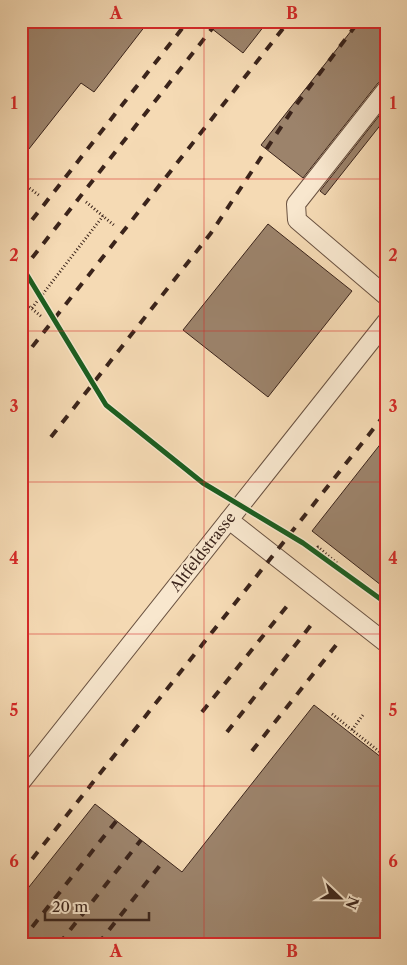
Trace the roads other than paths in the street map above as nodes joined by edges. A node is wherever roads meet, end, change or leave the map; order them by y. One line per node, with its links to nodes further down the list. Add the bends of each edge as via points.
1 (386, 90): 2 (lane, via 296,204 297,220)
2 (386, 296)
3 (386, 322): 4 (lane, Altfeldstrasse)
4 (229, 520): 5 (lane); 6 (lane, Altfeldstrasse)
5 (386, 643)
6 (21, 782)

